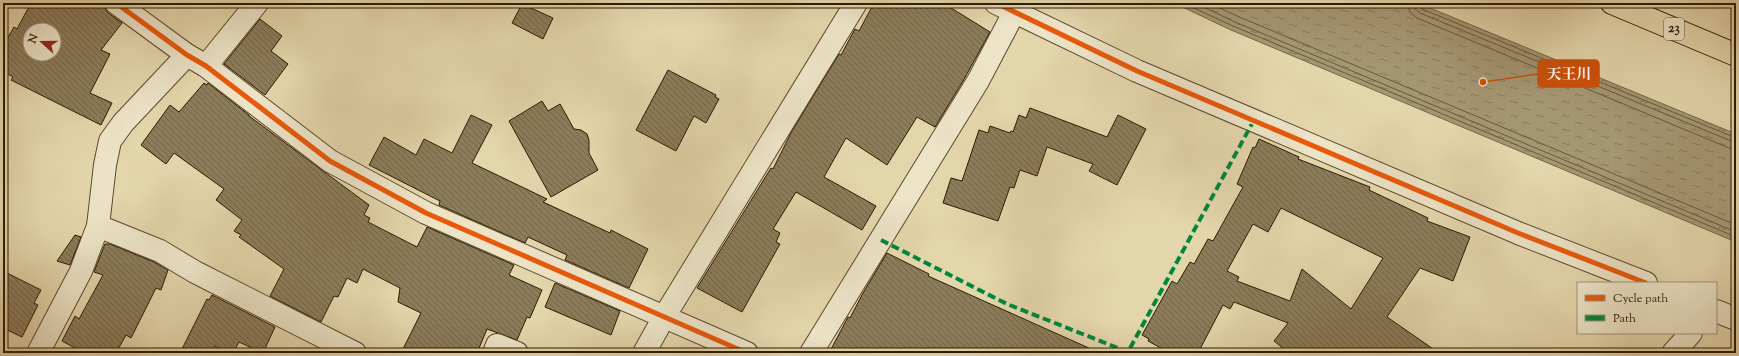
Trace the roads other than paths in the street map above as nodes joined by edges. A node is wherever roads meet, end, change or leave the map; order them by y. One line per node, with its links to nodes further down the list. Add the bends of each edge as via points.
1 (116, 3): 6 (street)
2 (257, 3): 8 (street)
3 (856, 3): 12 (street)
4 (1612, 3): 7 (main road, 23)
5 (1010, 6): 10 (street, via 1137,71 1518,233); 21 (street, via 978,81)
6 (187, 55): 8 (street); 9 (street, via 123,123 110,141)
7 (1736, 55)
8 (206, 66): 12 (street, via 330,161 426,213)
9 (98, 226): 15 (street, via 81,272); 16 (street, via 160,250 195,272)
10 (1643, 282)
11 (1717, 310): 13 (street)
12 (664, 317): 19 (street); 20 (street)
13 (1736, 319)
14 (1691, 334): 22 (street)
15 (38, 353)
16 (355, 353)
17 (494, 353): 18 (street, via 497,345)
18 (517, 353)
19 (644, 353)
20 (747, 353)
21 (811, 353)
22 (1673, 353)

